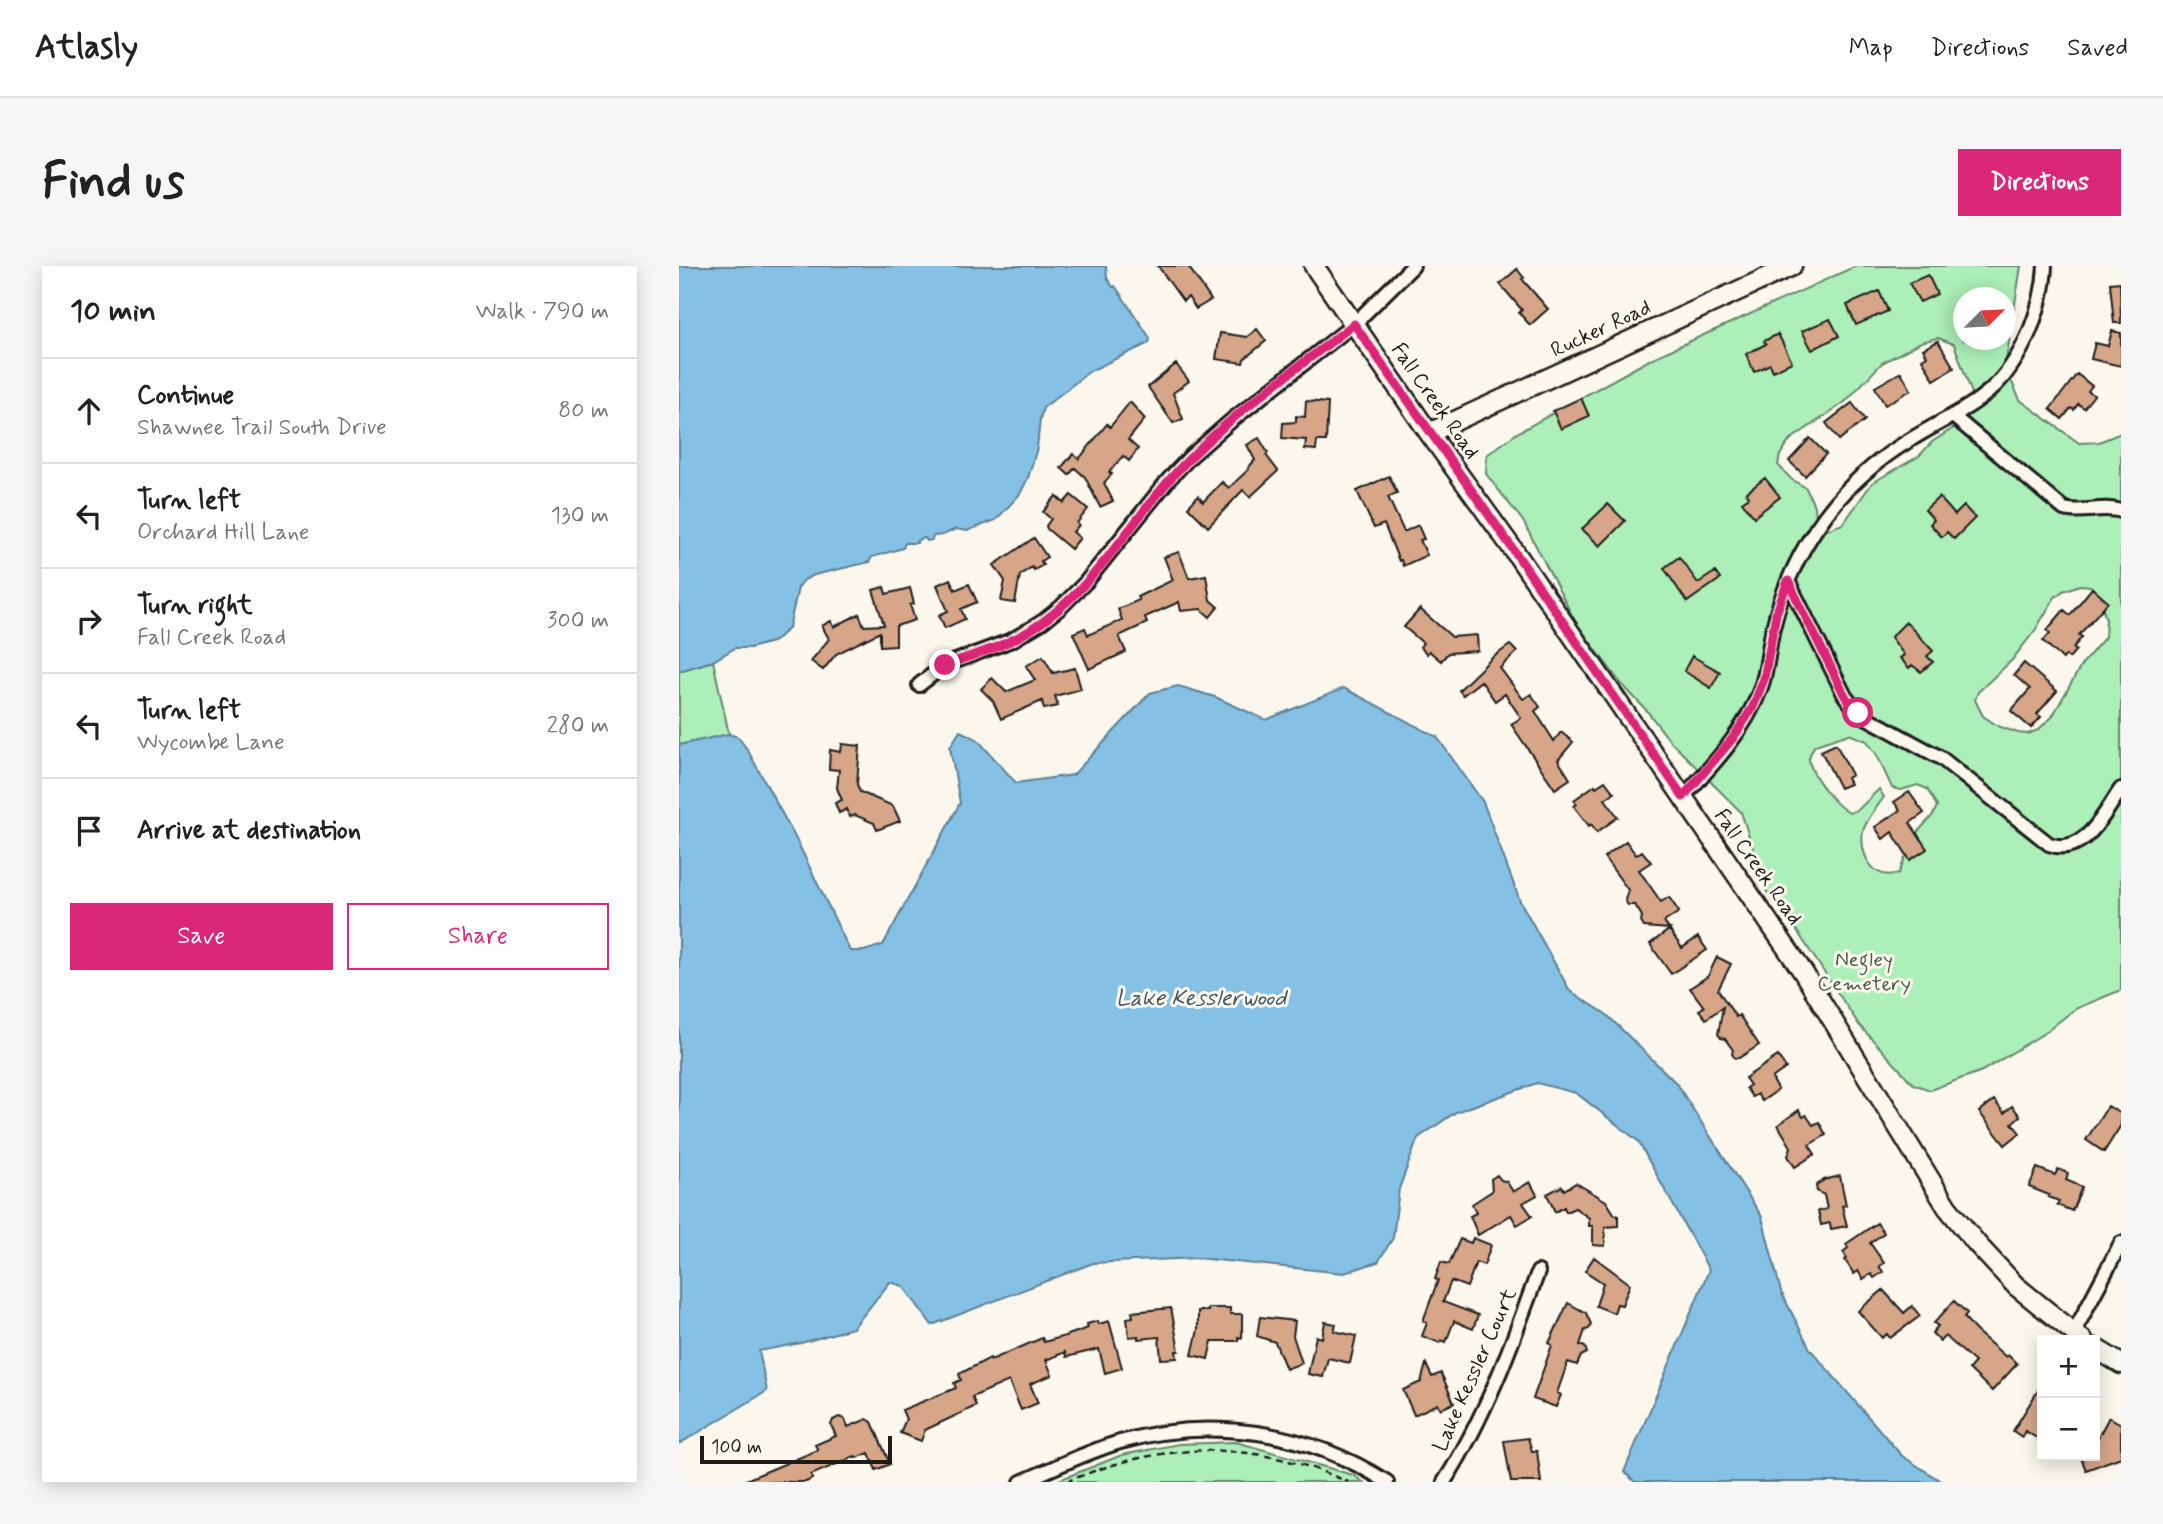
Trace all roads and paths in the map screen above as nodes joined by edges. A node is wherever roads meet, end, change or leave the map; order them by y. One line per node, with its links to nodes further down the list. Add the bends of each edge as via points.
1 (1314, 266): 5 (main road, Fall Creek Road)
2 (1413, 266): 5 (street)
3 (1792, 266): 7 (main road, Rucker Road)
4 (2045, 266): 6 (street, via 2038,307 2011,368 1986,395)
5 (1354, 324): 7 (main road, Fall Creek Road); 10 (street, via 1198,450 1057,611 1012,640 945,665)
6 (1954, 416): 8 (street, via 2064,509); 9 (street, via 1899,447 1857,480 1822,520)
7 (1429, 433): 12 (main road, Fall Creek Road)
8 (2121, 511)
9 (1788, 581): 11 (street, via 1845,696 1858,713 1941,758 2049,844 2065,847 2082,841); 12 (street, via 1753,707)
10 (919, 685)
11 (2121, 789)
12 (1683, 797): 15 (main road, Fall Creek Road, via 1821,998 1947,1207 2003,1273)
13 (2121, 1243): 16 (street)
14 (1538, 1272): 23 (street, Lake Kessler Court, via 1495,1382)
15 (2076, 1335)
16 (2079, 1335)
17 (2100, 1351): 18 (main road)
18 (2121, 1364)
19 (1021, 1482): 22 (street, via 1121,1442 1211,1429 1302,1442)
20 (1066, 1482): 21 (path, via 1150,1455 1217,1449 1266,1454)
21 (1348, 1482)
22 (1387, 1482)
23 (1444, 1482)

